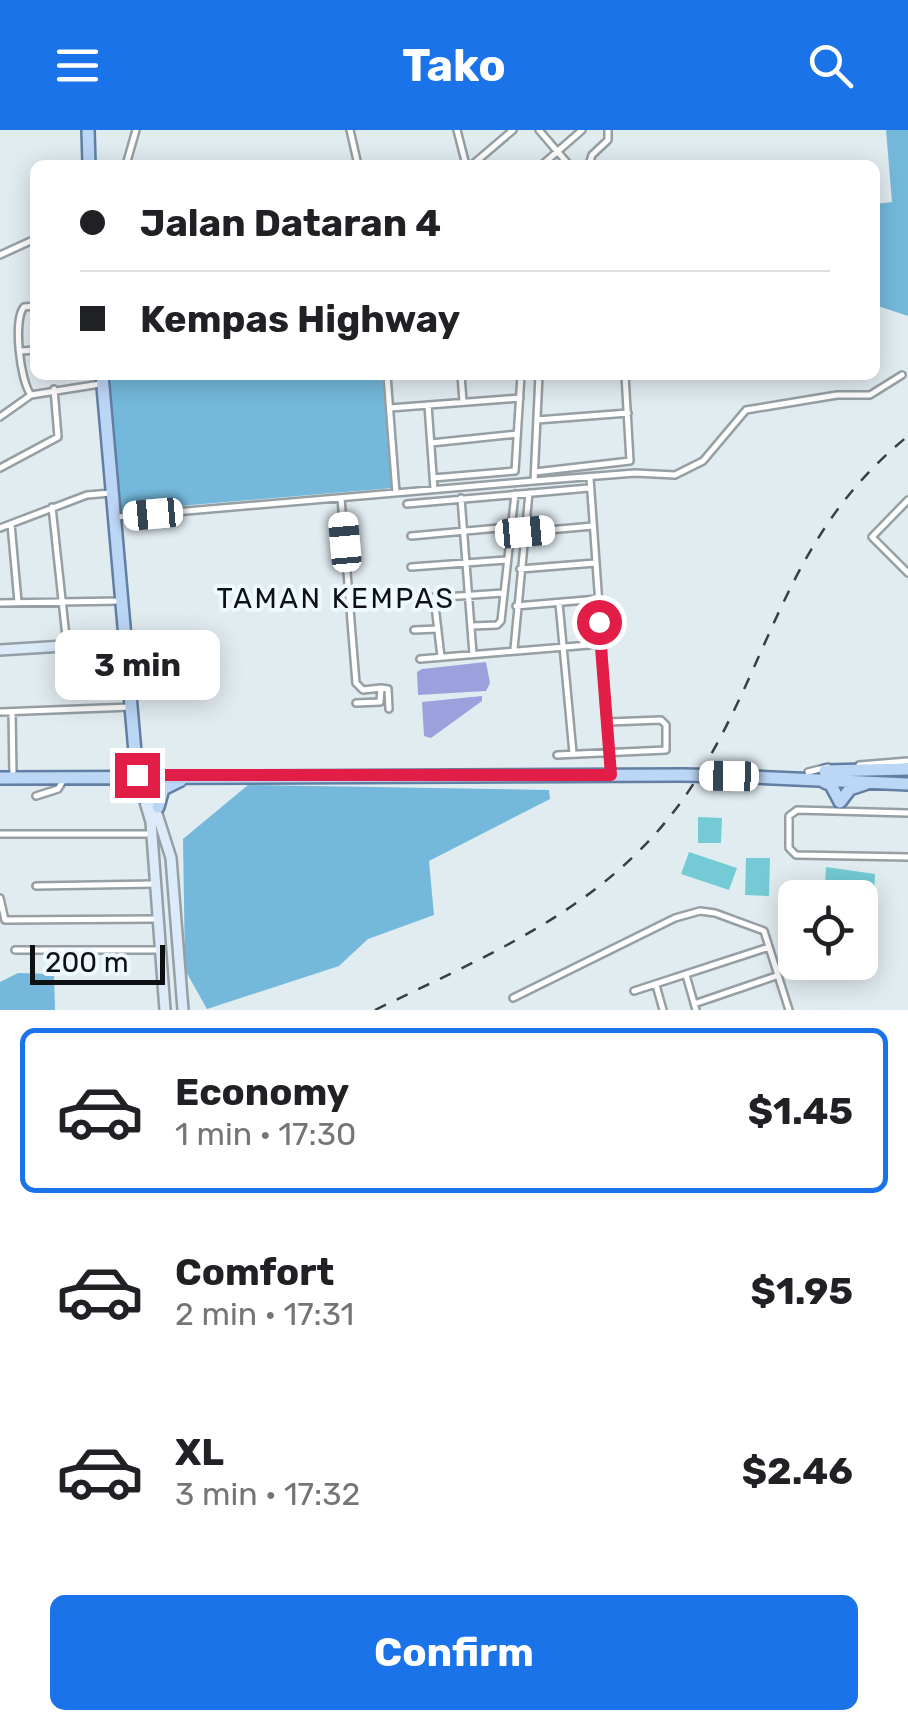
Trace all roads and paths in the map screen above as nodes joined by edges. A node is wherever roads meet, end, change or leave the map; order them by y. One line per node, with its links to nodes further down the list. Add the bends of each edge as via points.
1 (88, 130): 10 (main road)
2 (136, 130): 11 (street)
3 (350, 130): 12 (street)
4 (457, 130): 13 (street)
5 (513, 130): 14 (street)
6 (539, 130): 9 (street)
7 (582, 130): 9 (street)
8 (608, 130): 17 (street, via 608,140)
9 (557, 151): 15 (street); 16 (street)
10 (89, 160)
11 (127, 160)
12 (357, 160)
13 (467, 160)
14 (475, 160)
15 (547, 160)
16 (565, 160)
17 (590, 160)
18 (30, 241): 19 (street)
19 (0, 256)
20 (30, 308): 22 (street, via 20,311)
21 (30, 350): 22 (street)
22 (21, 351): 31 (street)
23 (902, 375): 45 (street, via 870,395 746,410 703,461 675,475)
24 (102, 380): 30 (street); 50 (main road)
25 (387, 380): 35 (street)
26 (462, 380): 33 (street)
27 (521, 380): 32 (street)
28 (539, 380): 38 (street)
29 (625, 380): 36 (street)
30 (54, 389): 31 (street); 42 (street, via 58,437)
31 (31, 395): 37 (street)
32 (520, 398): 33 (street); 39 (street)
33 (463, 402): 34 (street)
34 (428, 404): 35 (street); 40 (street)
35 (390, 408): 51 (street)
36 (628, 413): 38 (street); 43 (street, via 628,464)
37 (0, 417)
38 (535, 420): 43 (street)
39 (518, 434): 40 (street); 44 (street, via 512,471)
40 (431, 443): 44 (street)
41 (0, 458): 42 (street)
42 (2, 468)
43 (535, 472): 46 (street)
44 (433, 478): 49 (street)
45 (590, 478): 46 (street); 48 (street)
46 (534, 480): 47 (street)
47 (460, 487): 49 (street); 54 (street)
48 (589, 488): 52 (street); 61 (street)
49 (434, 489): 51 (street)
50 (112, 492): 58 (street); 59 (main road)
51 (396, 493): 55 (street)
52 (529, 493): 53 (street); 65 (street)
53 (515, 494): 54 (street); 62 (street)
54 (461, 497): 57 (street); 64 (street)
55 (341, 498): 59 (street); 97 (street, via 356,682 363,690)
56 (908, 500): 72 (street, via 873,533 873,541)
57 (407, 504)
58 (52, 507): 60 (street); 80 (street)
59 (115, 517): 78 (main road)
60 (10, 524): 63 (street); 79 (street)
61 (592, 526): 65 (street); 69 (street)
62 (510, 527): 64 (street); 67 (street)
63 (0, 528)
64 (463, 532): 66 (street); 68 (street)
65 (525, 532): 71 (street)
66 (411, 536)
67 (506, 560): 68 (street); 73 (street)
68 (467, 562): 70 (street); 74 (street)
69 (595, 563): 71 (street); 77 (street)
70 (411, 567)
71 (520, 569): 83 (street)
72 (908, 573)
73 (503, 593): 74 (street); 84 (street, via 500,624)
74 (469, 594): 75 (street); 84 (street)
75 (434, 597): 76 (street); 85 (street)
76 (415, 599)
77 (598, 600): 82 (street); 88 (street)
78 (124, 601): 80 (street); 87 (main road)
79 (18, 602): 80 (street); 81 (street)
80 (65, 602): 89 (street)
81 (0, 603)
82 (560, 603): 83 (street); 90 (street)
83 (516, 606): 92 (street)
84 (472, 626): 93 (street)
85 (438, 629): 86 (street); 94 (street)
86 (414, 630)
87 (122, 643): 89 (street); 96 (street); 99 (main road)
88 (600, 644): 90 (street); 103 (street)
89 (66, 646): 91 (street)
90 (562, 646): 92 (street); 106 (street)
91 (0, 650)
92 (514, 650): 93 (street)
93 (474, 654): 94 (street)
94 (441, 657): 95 (street)
95 (420, 660)
96 (118, 662)
97 (381, 688): 98 (street, via 380,702); 100 (street, via 388,689)
98 (356, 703)
99 (134, 707): 102 (street); 104 (main road)
100 (389, 709)
101 (0, 712): 102 (street)
102 (12, 712): 117 (street)
103 (608, 722): 105 (street); 105 (street, via 661,720 667,738 664,751)
104 (135, 743): 112 (main road); 113 (main road, via 143,764); 115 (main road, via 129,764)
105 (610, 753): 106 (street); 111 (street)
106 (573, 754): 107 (street)
107 (557, 756)
108 (908, 760): 109 (street)
109 (808, 772): 110 (main road); 114 (main road)
110 (908, 772)
111 (611, 775): 114 (main road, bridge); 116 (main road)
112 (141, 776): 113 (main road); 115 (main road); 123 (street); 125 (street)
113 (161, 776): 116 (main road)
114 (736, 776): 119 (main road)
115 (106, 777): 118 (main road); 123 (main road)
116 (190, 777): 125 (main road, via 168,784)
117 (6, 778): 118 (main road)
118 (64, 778): 122 (street, via 58,789)
119 (794, 778): 120 (main road); 124 (main road, via 828,782)
120 (878, 782): 121 (main road); 124 (main road, via 853,787)
121 (908, 784)
122 (36, 796)
123 (143, 797): 128 (street)
124 (840, 806): 126 (street); 129 (street, via 792,813 792,853)
125 (158, 807): 144 (street, via 171,858)
126 (908, 813)
127 (0, 834): 128 (street)
128 (151, 834): 130 (street)
129 (908, 857)
130 (154, 884): 131 (street); 133 (street)
131 (36, 886)
132 (0, 898): 133 (street, via 5,920)
133 (157, 919): 136 (street)
134 (769, 948): 137 (street); 138 (street); 141 (street, via 754,925 715,913 684,914)
135 (15, 950): 136 (street)
136 (160, 950): 143 (street)
137 (686, 975): 139 (street); 142 (street)
138 (776, 976): 142 (street); 146 (street)
139 (656, 985): 140 (street); 145 (street)
140 (634, 991)
141 (513, 998)
142 (695, 1007)
143 (165, 1010)
144 (183, 1010)
145 (663, 1010)
146 (789, 1010)

